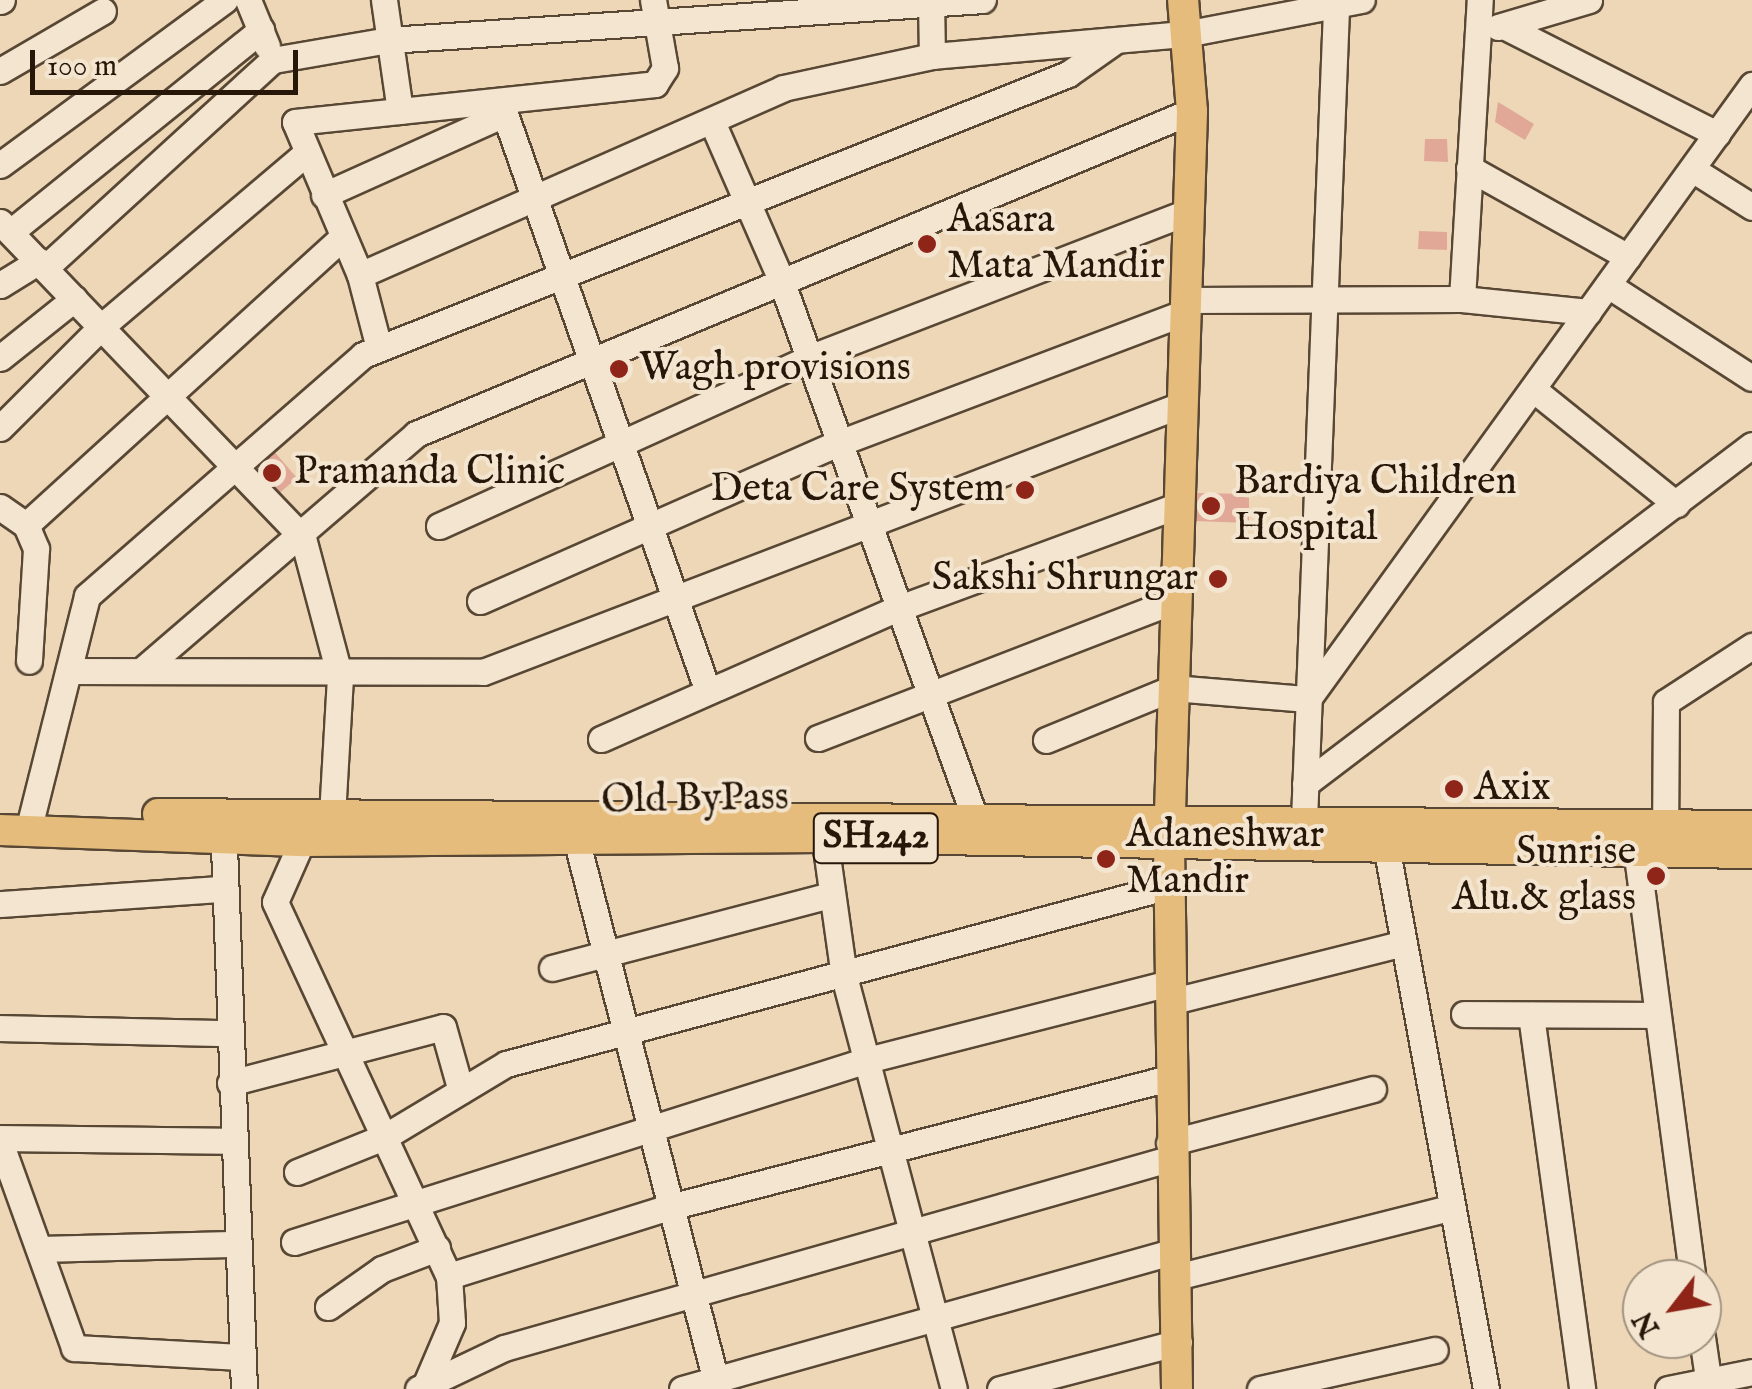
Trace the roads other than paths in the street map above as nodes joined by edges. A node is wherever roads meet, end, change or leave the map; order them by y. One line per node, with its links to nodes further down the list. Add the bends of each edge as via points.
1 (224, 0): 27 (street)
2 (248, 0): 14 (street)
3 (384, 0): 15 (street)
4 (983, 0): 8 (street)
5 (1362, 0): 9 (street)
6 (1480, 0): 13 (street)
7 (1589, 0): 13 (street)
8 (931, 2): 12 (street); 17 (street)
9 (1336, 10): 11 (street); 44 (street)
10 (104, 11): 19 (street)
11 (1186, 11): 16 (street); 23 (main road)
12 (654, 12): 15 (street); 21 (street, via 664,68 656,84)
13 (1492, 29): 25 (street); 28 (street)
14 (260, 30): 18 (street); 35 (street)
15 (389, 40): 18 (street); 22 (street)
16 (1115, 41): 17 (street); 31 (street, via 1068,74)
17 (932, 56): 24 (street, via 784,88)
18 (273, 60): 38 (street)
19 (0, 72)
20 (1752, 85): 25 (street)
21 (503, 109): 22 (street); 30 (street); 32 (street)
22 (400, 110): 26 (street, via 295,122)
23 (1192, 111): 34 (main road); 41 (street)
24 (713, 124): 31 (street); 32 (street)
25 (1716, 134): 29 (street)
26 (306, 153): 30 (street); 49 (street)
27 (0, 166)
28 (1469, 168): 37 (street); 46 (street)
29 (1692, 169): 33 (street); 37 (street)
30 (324, 195): 36 (street)
31 (748, 196): 40 (street); 41 (street)
32 (527, 197): 39 (street); 40 (street)
33 (1752, 207)
34 (1189, 211): 47 (main road); 52 (street)
35 (4, 226): 38 (street)
36 (341, 238): 39 (street); 56 (street)
37 (1628, 257): 42 (street)
38 (42, 264): 43 (street); 45 (street)
39 (360, 274): 50 (street)
40 (561, 276): 50 (street); 53 (street)
41 (782, 280): 52 (street); 53 (street)
42 (1608, 284): 48 (street); 54 (street)
43 (0, 285)
44 (1328, 296): 46 (street); 47 (street); 83 (street)
45 (74, 299): 49 (street); 51 (street)
46 (1462, 299): 48 (street)
47 (1186, 306): 57 (main road); 59 (street)
48 (1588, 312): 55 (street)
49 (101, 327): 56 (street); 58 (street)
50 (379, 348): 62 (street)
51 (0, 358)
52 (809, 358): 59 (street); 61 (street)
53 (595, 360): 61 (street); 70 (street, via 416,434)
54 (1752, 378)
55 (1533, 389): 63 (street); 83 (street)
56 (168, 394): 62 (street); 68 (street)
57 (1182, 404): 64 (main road); 67 (street)
58 (0, 428)
59 (840, 443): 66 (street); 67 (street)
60 (1752, 444): 63 (street)
61 (619, 445): 66 (street); 69 (street)
62 (232, 463): 70 (street); 78 (street, via 86,596)
63 (1676, 504): 87 (street)
64 (1179, 505): 71 (main road); 74 (street)
65 (0, 506): 68 (street)
66 (652, 524): 72 (street); 73 (street)
67 (868, 525): 73 (street); 74 (street)
68 (26, 526): 76 (street, via 36,549)
69 (439, 526)
70 (303, 538): 77 (street); 79 (street)
71 (1176, 600): 80 (main road); 82 (street)
72 (480, 601)
73 (680, 604): 79 (street, via 483,672); 81 (street)
74 (898, 609): 81 (street); 82 (street)
75 (1752, 646): 97 (street, via 1666,702)
76 (29, 661)
77 (142, 670): 78 (street); 79 (street)
78 (73, 671): 89 (street)
79 (340, 677): 92 (street)
80 (1173, 688): 83 (street); 86 (street); 96 (main road)
81 (707, 689): 84 (street)
82 (928, 693): 85 (street); 95 (street)
83 (1308, 698): 87 (street)
84 (602, 738)
85 (818, 738)
86 (1046, 740)
87 (1305, 784): 88 (street)
88 (1304, 820): 96 (main road, Old ByPass / SH242); 97 (main road, Old ByPass / SH242)
89 (15, 821): 90 (main road, Old ByPass / SH242)
90 (223, 825): 92 (main road, Old ByPass / SH242); 101 (street)
91 (1752, 826): 97 (main road, Old ByPass / SH242)
92 (320, 827): 94 (main road, Old ByPass / SH242); 115 (street, via 275,902)
93 (822, 827): 94 (main road, Old ByPass / SH242); 95 (main road, Old ByPass / SH242); 102 (street)
94 (574, 829): 105 (street)
95 (980, 829): 96 (main road, Old ByPass / SH242)
96 (1169, 831): 98 (main road, Old ByPass / SH242); 100 (main road)
97 (1649, 839): 98 (main road, Old ByPass / SH242); 99 (main road, Old ByPass / SH242); 111 (street)
98 (1387, 851): 104 (street)
99 (1752, 853)
100 (1169, 886): 107 (street); 108 (main road)
101 (221, 889): 103 (street); 113 (street)
102 (831, 894): 105 (street); 107 (street)
103 (0, 904)
104 (1404, 942): 108 (street); 129 (street)
105 (607, 958): 106 (street); 114 (street)
106 (552, 968)
107 (844, 976): 114 (street); 116 (street)
108 (1169, 992): 116 (street); 117 (main road)
109 (1464, 1014): 110 (street)
110 (1531, 1015): 111 (street); 157 (street)
111 (1653, 1015): 136 (street)
112 (0, 1028): 113 (street)
113 (228, 1033): 118 (street)
114 (627, 1035): 120 (street, via 506,1064); 121 (street)
115 (346, 1058): 118 (street); 120 (street, via 443,1027); 122 (street)
116 (866, 1060): 121 (street); 125 (street)
117 (1169, 1078): 125 (street); 126 (main road)
118 (230, 1084): 124 (street)
119 (1372, 1089): 126 (street)
120 (461, 1090): 122 (street)
121 (649, 1125): 128 (street); 130 (street)
122 (386, 1136): 127 (street); 128 (street)
123 (0, 1140): 124 (street); 135 (street)
124 (232, 1141): 133 (street)
125 (890, 1150): 130 (street); 131 (street)
126 (1169, 1151): 131 (street); 137 (main road)
127 (296, 1172)
128 (416, 1197): 132 (street); 134 (street)
129 (1452, 1207): 137 (street); 156 (street)
130 (666, 1208): 138 (street); 139 (street)
131 (913, 1236): 139 (street); 141 (street)
132 (294, 1242)
133 (237, 1244): 135 (street); 144 (street)
134 (437, 1248): 138 (street); 140 (street, via 382,1269)
135 (43, 1249): 144 (street, via 74,1348)
136 (1690, 1259)
137 (1176, 1264): 141 (street); 142 (main road)
138 (448, 1276): 149 (street, via 452,1323)
139 (690, 1294): 148 (street); 149 (street, via 504,1348)
140 (328, 1307)
141 (936, 1320): 148 (street); 152 (street)
142 (1179, 1342): 153 (street); 154 (main road)
143 (1434, 1350): 155 (street)
144 (242, 1357): 150 (street)
145 (1705, 1359): 147 (street)
146 (1752, 1372): 147 (street)
147 (1708, 1378): 158 (street)
148 (717, 1385): 151 (street)
149 (421, 1388)
150 (244, 1389)
151 (682, 1389)
152 (954, 1389)
153 (1000, 1389)
154 (1178, 1389)
155 (1260, 1389)
156 (1486, 1389)
157 (1582, 1389)
158 (1668, 1389)

